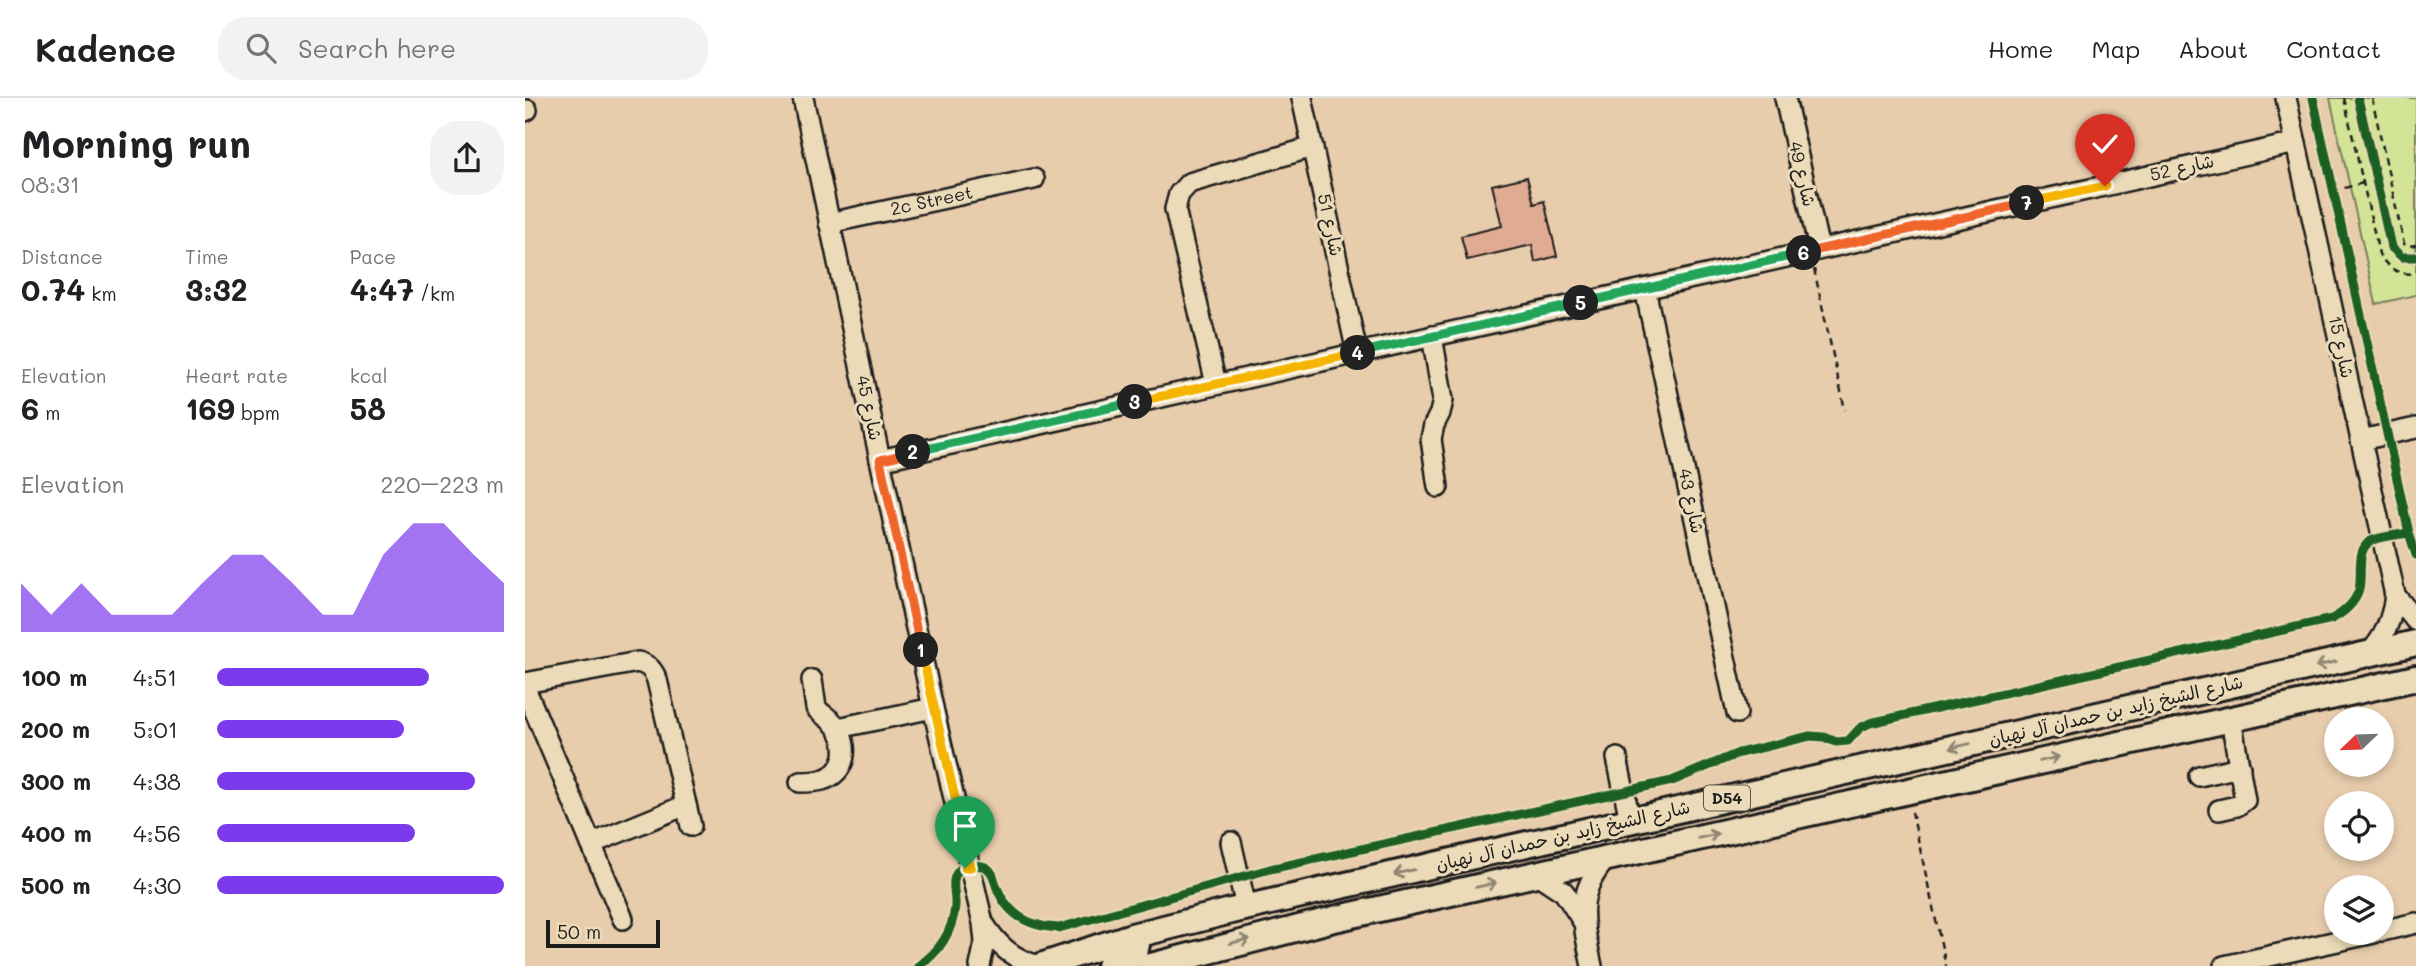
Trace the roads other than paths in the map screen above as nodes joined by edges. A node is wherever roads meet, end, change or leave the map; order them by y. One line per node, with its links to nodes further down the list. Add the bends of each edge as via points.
1 (803, 98): 8 (street, شارع 45)
2 (1302, 98): 6 (street, شارع 51)
3 (1785, 98): 9 (street, شارع 49)
4 (2286, 98): 5 (street, شارع 15)
5 (2296, 143): 9 (street, شارع 52); 15 (street, شارع 15)
6 (1313, 147): 12 (street, شارع 51); 13 (street, via 1189,183 1179,194 1175,209)
7 (1034, 179): 8 (street, 2c Street)
8 (829, 223): 16 (street, شارع 45)
9 (1815, 251): 10 (street, شارع 52)
10 (1645, 289): 11 (street, شارع 52); 26 (street, شارع 43)
11 (1432, 336): 12 (street, شارع 52); 17 (street, via 1443,400 1431,439)
12 (1357, 353): 13 (street, شارع 52)
13 (1216, 384): 16 (street, شارع 52)
14 (2416, 428): 15 (street)
15 (2361, 440): 18 (street, شارع 15)
16 (880, 460): 25 (street, شارع 45)
17 (1438, 487)
18 (2395, 595): 19 (street, شارع 15); 21 (street, شارع 15, via 2388,628)
19 (2416, 621)
20 (2416, 643): 21 (main road, شارع الشيخ زايد بن حمدان آل نهيان / D54)
21 (2368, 655): 35 (main road, شارع الشيخ زايد بن حمدان آل نهيان / D54, one-way to 35)
22 (2416, 678): 27 (main road, شارع الشيخ زايد بن حمدان آل نهيان / D54)
23 (812, 680): 28 (street, via 816,708)
24 (525, 686): 33 (street, via 638,662 647,665 657,680); 38 (street)
25 (933, 708): 28 (street); 45 (street, شارع 45)
26 (1737, 713)
27 (2231, 719): 30 (street); 39 (main road, شارع الشيخ زايد بن حمدان آل نهيان / D54, one-way to 27)
28 (838, 728): 32 (street, via 845,747 840,767 824,779)
29 (1616, 758): 35 (street)
30 (2240, 767): 31 (street); 34 (street, via 2245,800)
31 (2199, 776)
32 (800, 782)
33 (686, 806): 36 (street); 38 (street)
34 (2219, 810)
35 (1630, 820): 41 (main road, شارع الشيخ زايد بن حمدان آل نهيان / D54, one-way to 41)
36 (691, 826)
37 (1231, 842): 42 (street)
38 (591, 844): 43 (street)
39 (1606, 859): 40 (main road, شارع الشيخ زايد بن حمدان آل نهيان / D54); 44 (street, via 1587,887)
40 (1537, 874): 44 (street, via 1565,892); 51 (main road, شارع الشيخ زايد بن حمدان آل نهيان / D54, one-way to 40)
41 (1283, 900): 42 (main road, شارع الشيخ زايد بن حمدان آل نهيان / D54); 51 (main road, via 1247,917 1182,936)
42 (1245, 907): 48 (main road, شارع الشيخ زايد بن حمدان آل نهيان / D54)
43 (623, 919)
44 (1582, 920): 55 (street)
45 (983, 923): 52 (street, شارع 45); 53 (street, شارع 45, via 1006,952)
46 (2416, 923): 47 (street)
47 (2394, 928)
48 (1132, 936): 53 (main road, شارع الشيخ زايد بن حمدان آل نهيان / D54); 54 (main road, via 1137,944 1132,958)
49 (2338, 945): 50 (street)
50 (2300, 958): 56 (street)
51 (1162, 963)
52 (980, 966)
53 (1040, 966)
54 (1109, 966)
55 (1592, 966)
56 (2224, 966)

